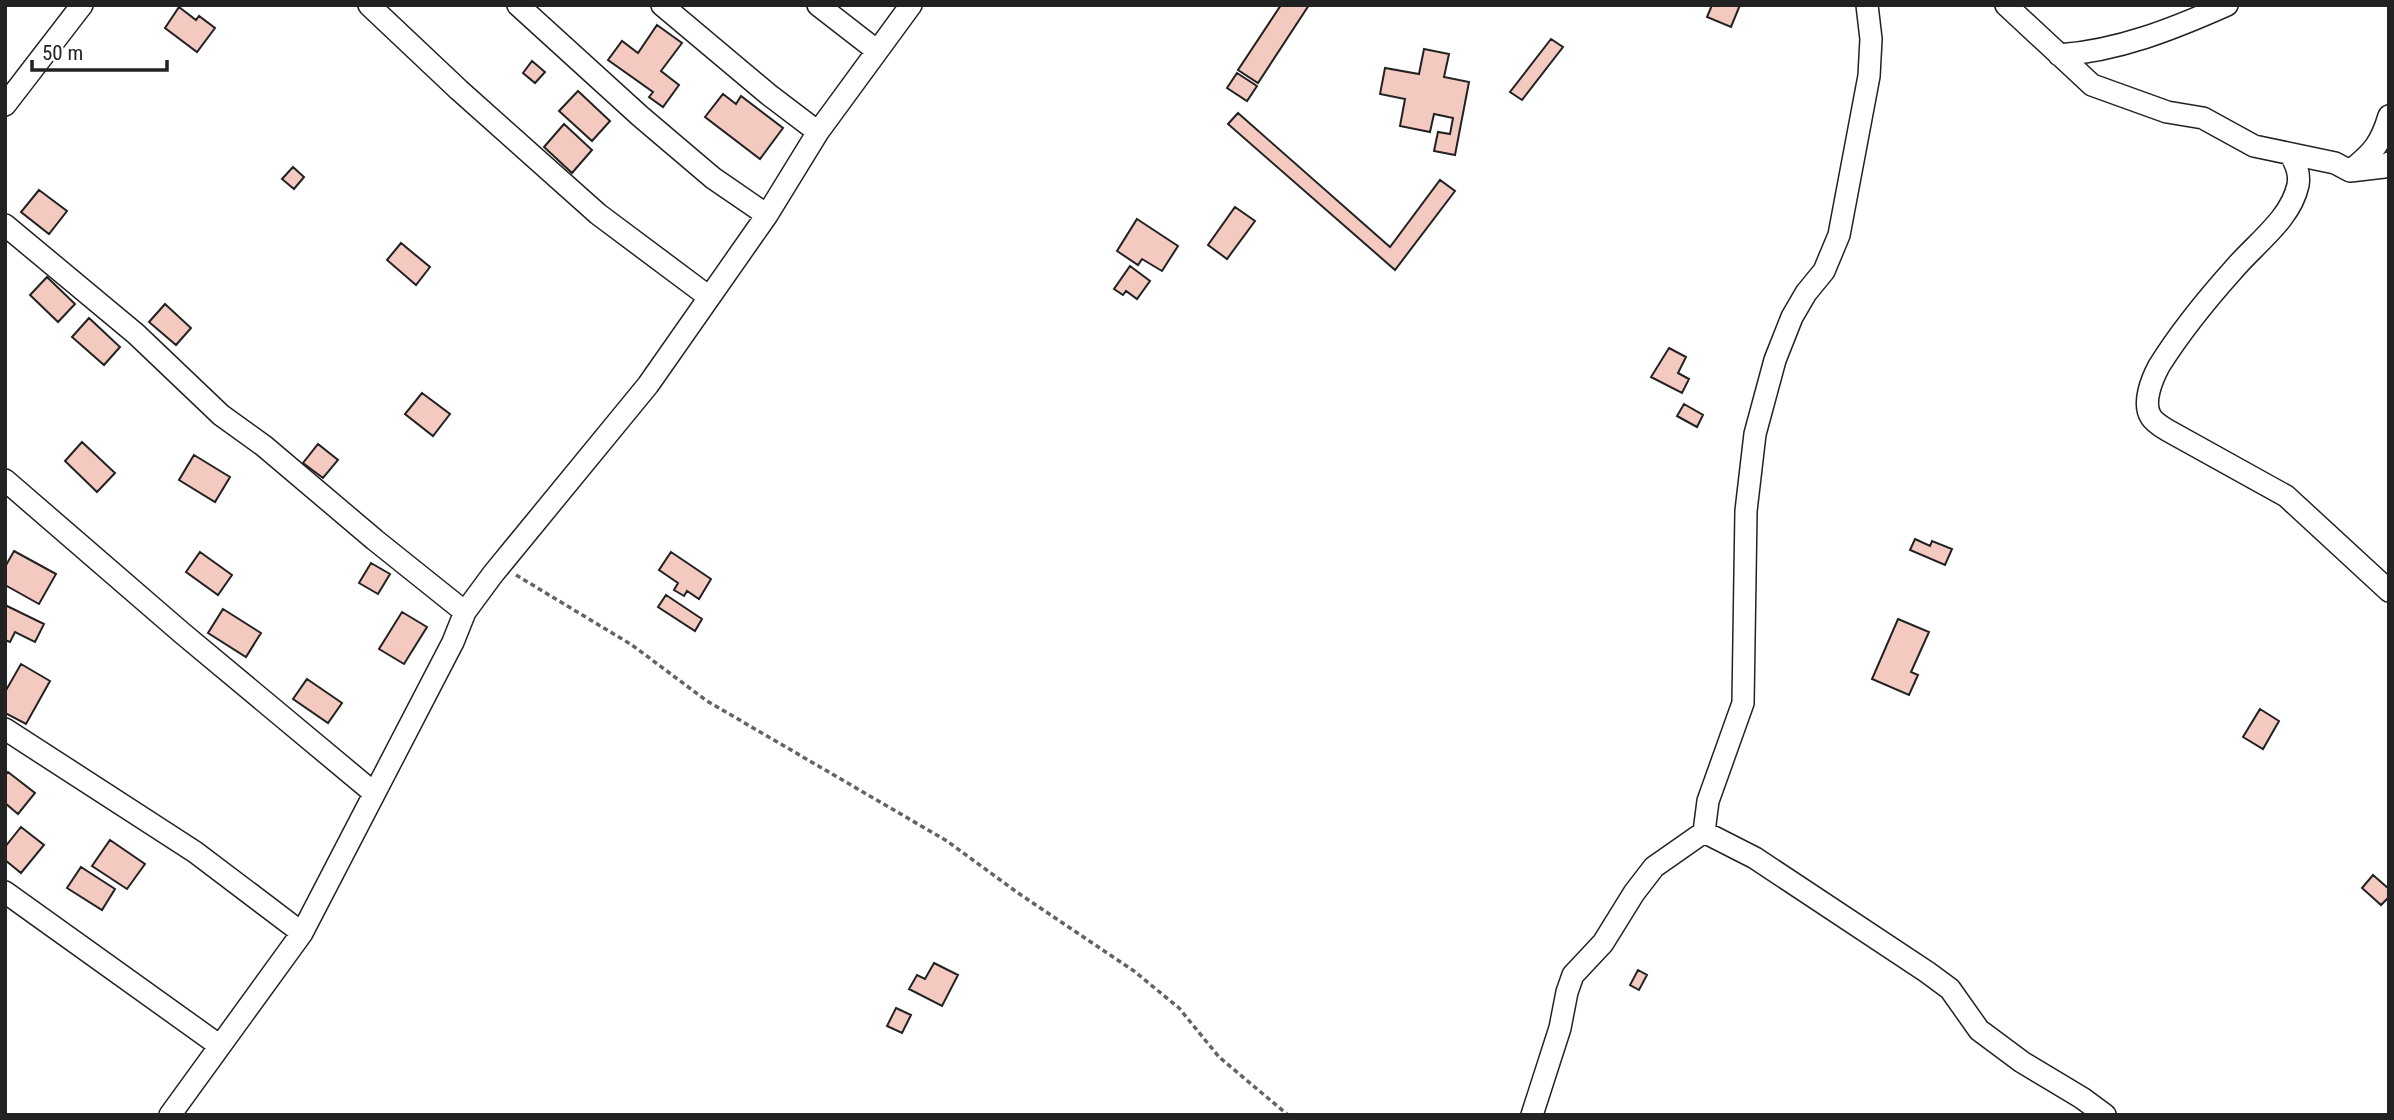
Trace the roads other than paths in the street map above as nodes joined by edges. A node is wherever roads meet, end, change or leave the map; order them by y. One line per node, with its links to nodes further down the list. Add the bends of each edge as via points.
1 (369, 5): 20 (street, via 598,214)
2 (518, 5): 18 (street, via 702,169)
3 (662, 5): 14 (street)
4 (818, 5): 10 (street)
5 (911, 5): 10 (street)
6 (1867, 5): 26 (street, via 1869,76 1839,235 1824,271 1792,317 1774,360 1755,434 1746,512 1743,704 1708,801)
7 (2006, 5): 11 (street)
8 (2227, 5): 11 (street, via 2122,46)
9 (79, 6): 12 (street)
10 (876, 50): 14 (street)
11 (2059, 55): 15 (street, via 2092,85 2167,112 2203,118 2254,146)
12 (5, 105)
13 (2389, 116): 17 (street, via 2373,153)
14 (818, 132): 18 (street)
15 (2291, 155): 17 (street, via 2335,163); 22 (street, via 2299,173 2287,208 2158,368 2147,406 2151,418 2167,430 2286,496)
16 (2389, 163): 17 (street)
17 (2350, 171)
18 (767, 215): 20 (street)
19 (5, 225): 23 (street, via 136,334 222,415)
20 (709, 297): 23 (street, via 648,385)
21 (5, 480): 25 (street)
22 (2389, 591)
23 (466, 612): 25 (street)
24 (5, 729): 28 (street, via 195,852)
25 (374, 793): 28 (street)
26 (1704, 832): 31 (street, via 1654,867 1603,943 1573,975); 32 (street, via 1755,858 1927,972 1950,989 1979,1030)
27 (5, 892): 29 (street)
28 (302, 933): 29 (street)
29 (220, 1046): 30 (street)
30 (170, 1115)
31 (1532, 1115)
32 (2105, 1115)

